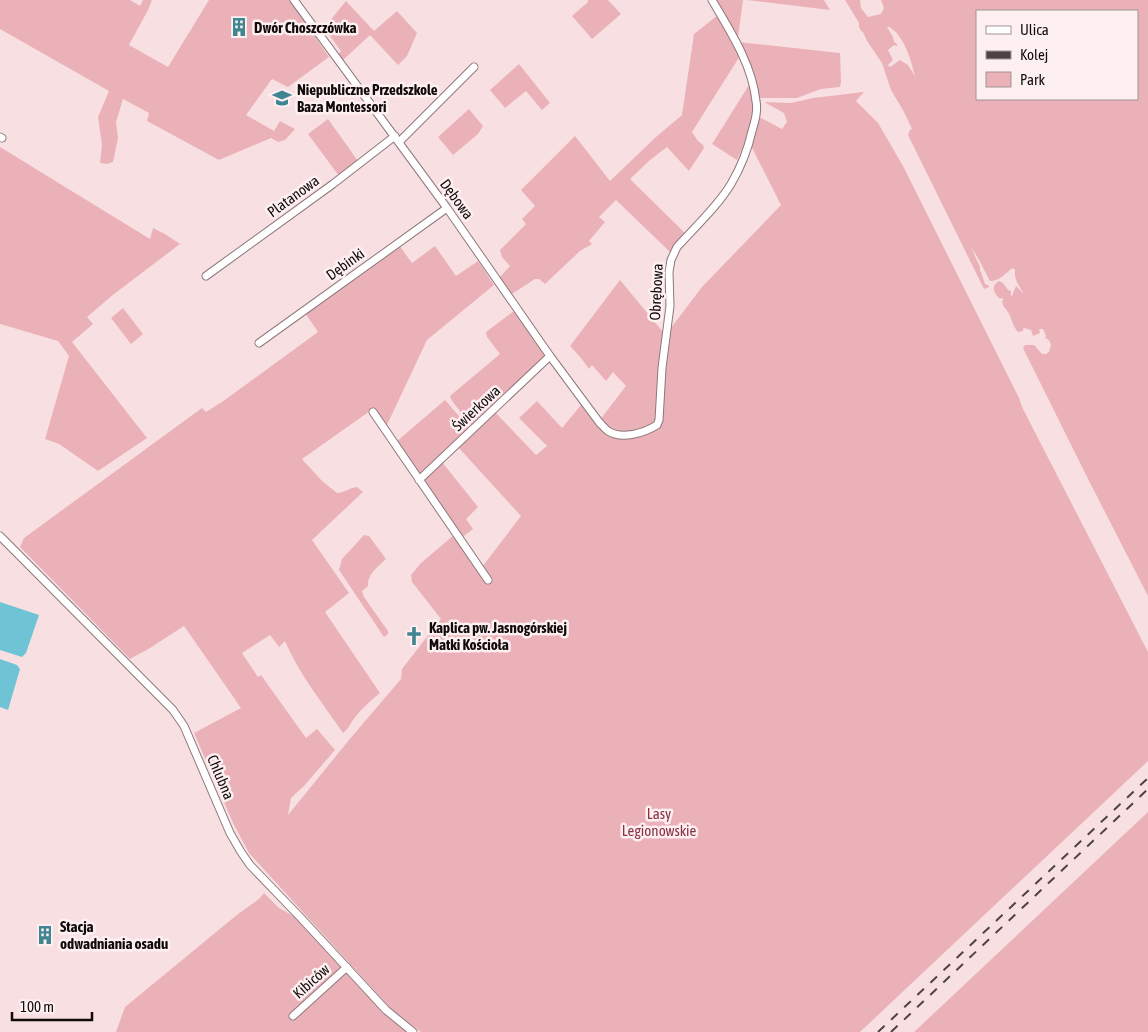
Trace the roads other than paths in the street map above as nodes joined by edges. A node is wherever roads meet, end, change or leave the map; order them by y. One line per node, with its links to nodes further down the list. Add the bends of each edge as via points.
1 (294, 0): 4 (street, Dębowa)
2 (712, 0): 10 (street, Obrębowa, via 751,77 757,107 749,146 730,185 673,254 657,425 630,435 618,434 609,432)
3 (474, 67): 4 (street, Platanowa)
4 (397, 139): 5 (street, Dębowa); 6 (street, Platanowa)
5 (447, 208): 7 (street, Dębinki); 8 (street, Dębowa)
6 (206, 276)
7 (259, 343)
8 (550, 356): 10 (street, Dębowa); 11 (street, Świerkowa)
9 (373, 412): 11 (street)
10 (595, 416)
11 (419, 480): 13 (street)
12 (0, 536): 14 (street, Chlubna, via 173,710 184,726 241,852)
13 (488, 580)
14 (347, 967): 15 (street, Kibiców); 16 (street, Chlubna, via 386,1010)
15 (293, 1016)
16 (414, 1032)

